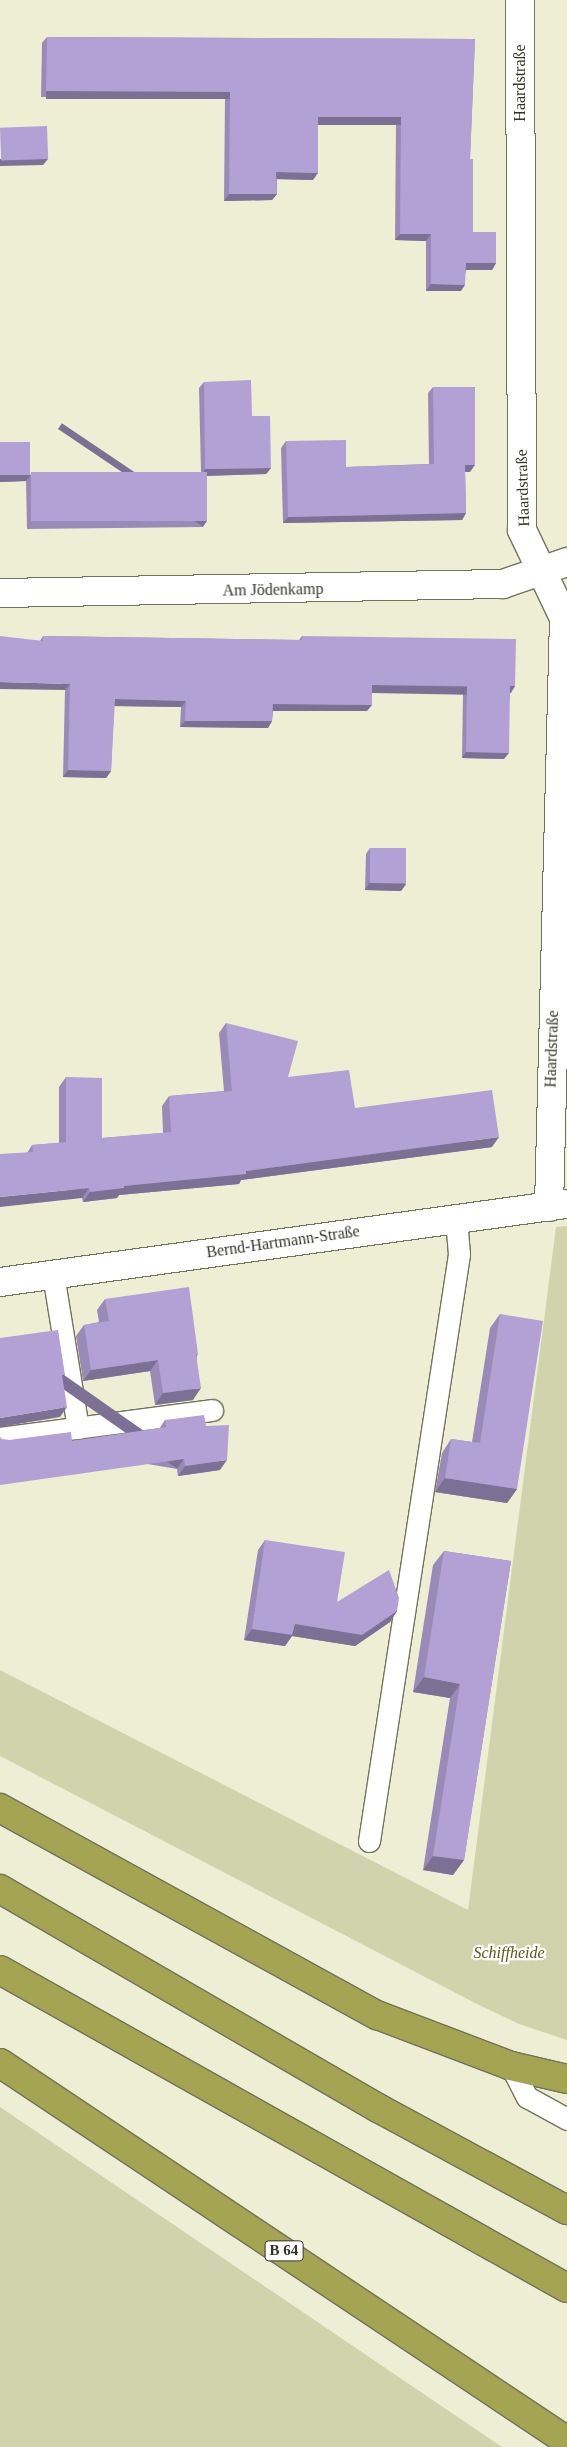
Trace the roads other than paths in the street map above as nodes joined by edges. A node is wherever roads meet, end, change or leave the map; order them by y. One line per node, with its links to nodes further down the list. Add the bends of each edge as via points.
1 (520, 0): 2 (street, Haardstraße, via 522,530)
2 (555, 566): 3 (street, Am Jödenkamp, via 503,584); 4 (street, Haardstraße, via 564,618)
3 (0, 593)
4 (558, 1205): 5 (street, Bernd-Hartmann-Straße)
5 (456, 1218): 6 (street, Bernd-Hartmann-Straße); 12 (lane, via 459,1254)
6 (53, 1274): 7 (street, Bernd-Hartmann-Straße); 9 (lane)
7 (0, 1282)
8 (212, 1410): 9 (lane)
9 (78, 1428): 10 (lane)
10 (0, 1438)
11 (0, 1808): 16 (highway, via 377,2015)
12 (369, 1841)
13 (0, 1888): 19 (highway, via 378,2108)
14 (0, 1970): 20 (highway)
15 (0, 2063): 21 (highway, B 64)
16 (511, 2066): 17 (highway); 18 (lane, via 527,2097)
17 (567, 2079)
18 (567, 2119)
19 (567, 2210)
20 (567, 2288)
21 (567, 2441)

